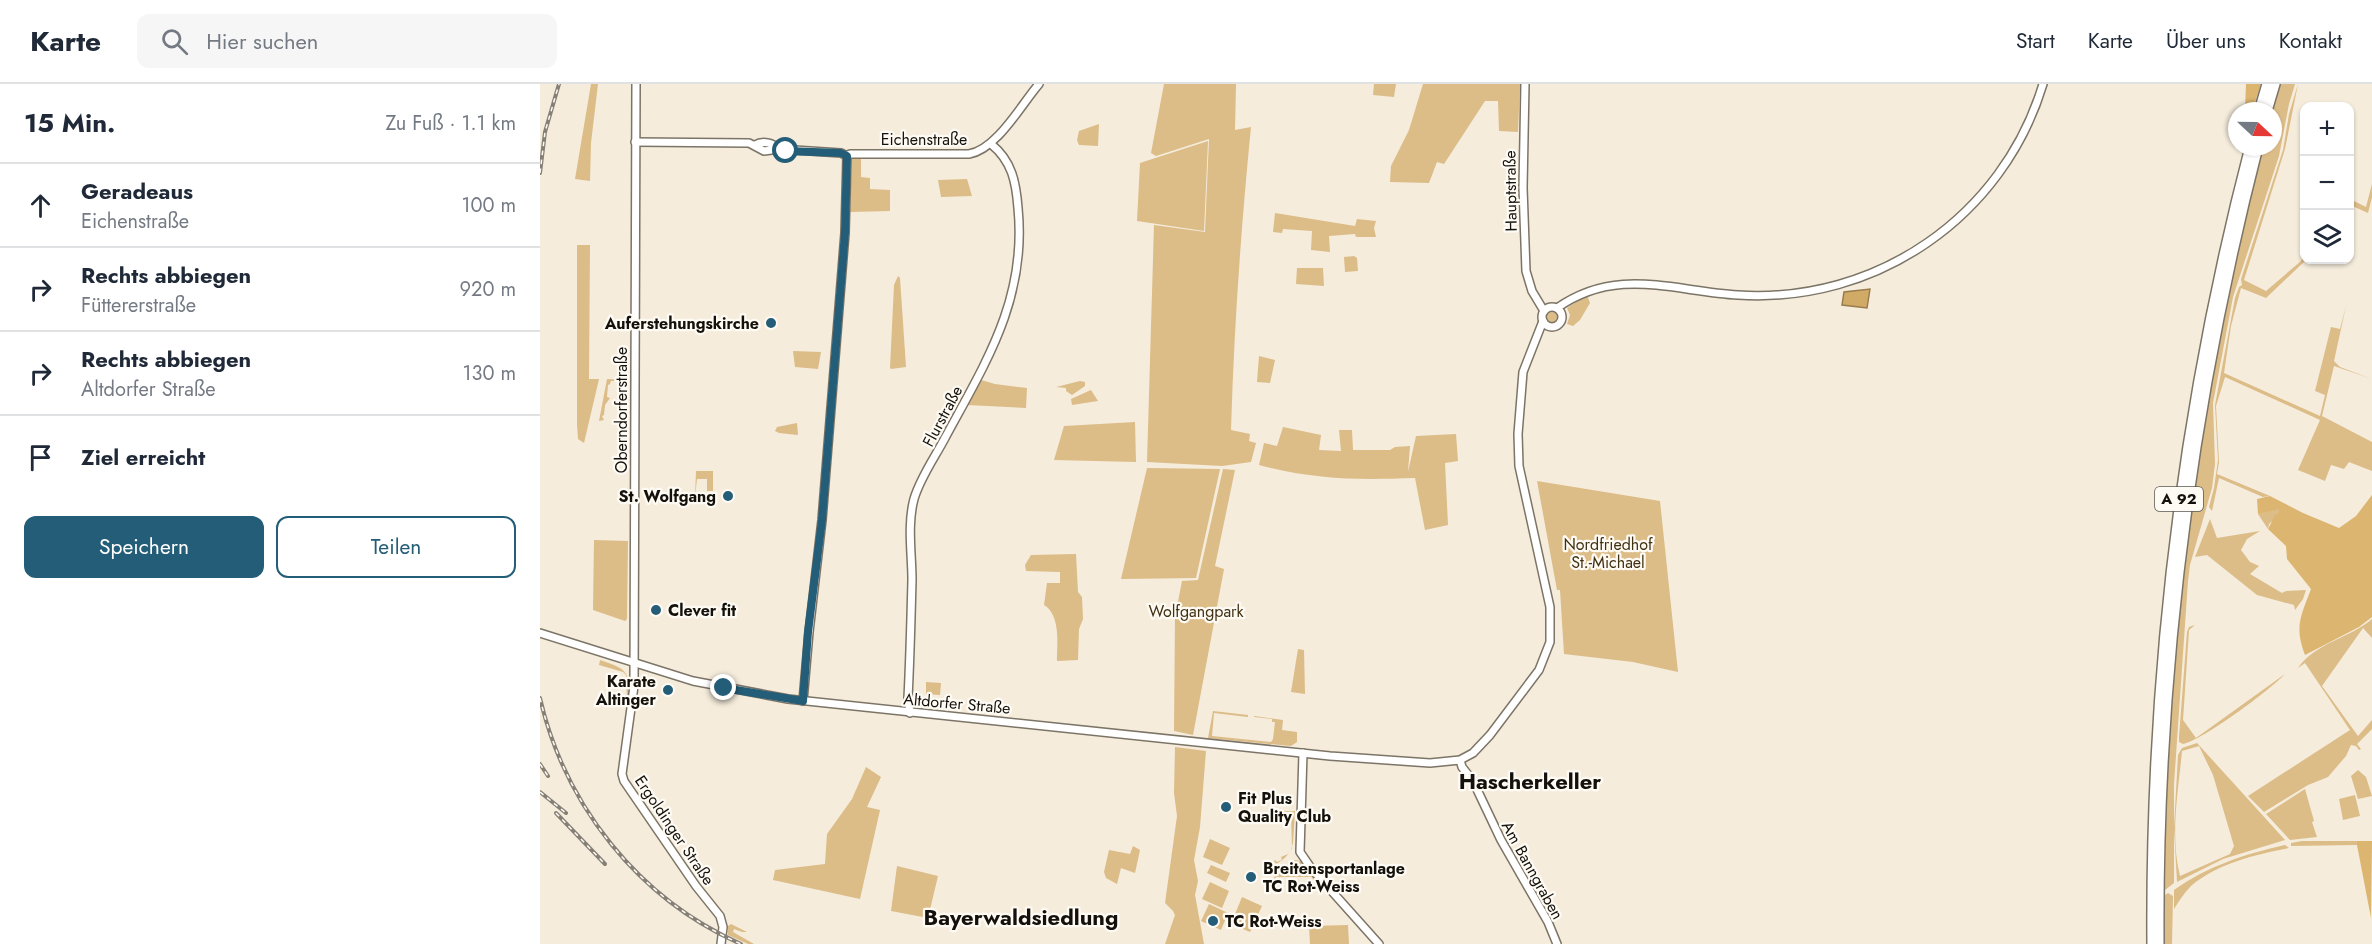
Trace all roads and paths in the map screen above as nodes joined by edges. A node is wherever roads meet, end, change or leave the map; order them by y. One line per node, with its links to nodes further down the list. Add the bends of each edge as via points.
1 (636, 84): 9 (main road, Oberndorferstraße)
2 (1039, 84): 10 (main road, Eichenstraße)
3 (1525, 84): 14 (main road, Hauptstraße, via 1526,265 1529,284)
4 (2043, 84): 15 (main road, via 2016,148 1982,195 1950,227 1921,249 1890,265 1834,286 1799,293 1738,295 1637,283 1605,286)
5 (2267, 84): 7 (highway)
6 (2275, 84): 8 (highway)
7 (2262, 102)
8 (2270, 102)
9 (635, 142): 11 (main road, Eichenstraße, via 762,142 779,149); 18 (main road, Oberndorferstraße)
10 (991, 144): 11 (main road, Eichenstraße, via 981,151 963,154); 20 (main road, Flurstraße, via 1004,155 1013,173 1020,224 1018,263 1013,294 997,341 915,497 911,529)
11 (847, 156): 19 (main road, via 845,233 823,513)
12 (2248, 156): 25 (highway, A 92, via 2207,330 2175,529 2152,815)
13 (2256, 156): 25 (highway, A 92, via 2215,331 2184,519 2166,707)
14 (1546, 309): 15 (main road); 16 (main road)
15 (1559, 310): 16 (main road, via 1559,323)
16 (1545, 323): 22 (main road, via 1525,365 1519,466 1550,607 1551,634 1539,670 1490,735)
17 (542, 634): 18 (main road, Altdorfer Straße)
18 (634, 664): 19 (main road, Altdorfer Straße, via 693,681); 27 (main road, Ergoldinger Straße, via 623,779 720,916)
19 (803, 701): 20 (main road, Altdorfer Straße)
20 (910, 712): 21 (main road, Altdorfer Straße)
21 (1303, 753): 23 (main road, Altdorfer Straße); 28 (main road, via 1300,852)
22 (1464, 761): 23 (main road, Am Banngraben); 24 (main road, Am Banngraben); 24 (main road, Am Banngraben)
23 (1450, 762)
24 (1470, 777): 29 (main road, Am Banngraben)
25 (2155, 891): 26 (highway, A 92)
26 (2155, 904): 30 (highway, A 92); 31 (highway, A 92)
27 (721, 944)
28 (1379, 944)
29 (1557, 944)
30 (2152, 944)
31 (2160, 944)

